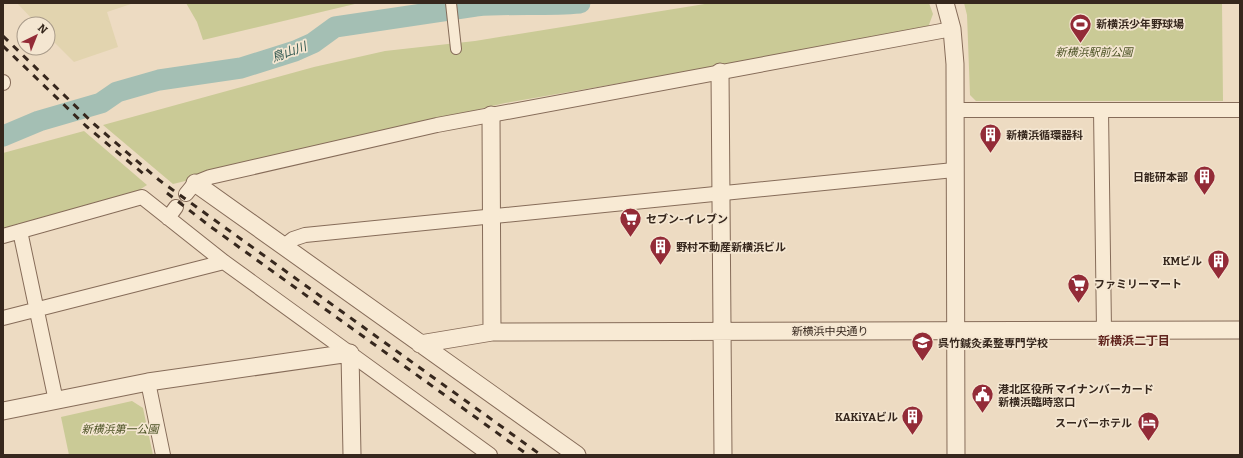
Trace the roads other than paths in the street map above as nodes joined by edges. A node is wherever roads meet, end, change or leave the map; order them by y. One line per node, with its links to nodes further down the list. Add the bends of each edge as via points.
1 (451, 3): 4 (street)
2 (945, 3): 3 (street)
3 (952, 29): 5 (street); 6 (street, via 955,64)
4 (456, 44)
5 (720, 72): 9 (street); 12 (street)
6 (954, 110): 7 (street); 10 (street)
7 (1101, 110): 8 (street); 20 (street)
8 (1240, 110)
9 (491, 115): 11 (street, via 422,128 210,177); 13 (street)
10 (954, 170): 12 (street); 23 (street)
11 (190, 188): 16 (street)
12 (721, 194): 13 (street); 22 (street)
13 (492, 217): 16 (street, via 304,235); 24 (street)
14 (20, 231): 15 (street); 17 (street, via 142,197 172,212); 18 (street)
15 (3, 236)
16 (284, 246): 25 (street)
17 (224, 262): 18 (street); 26 (street)
18 (36, 310): 19 (street); 28 (street)
19 (3, 318)
20 (1104, 330): 21 (street, 新横浜中央通り); 23 (street, 新横浜中央通り)
21 (1240, 330)
22 (722, 331): 23 (street, 新横浜中央通り); 24 (street, 新横浜中央通り); 34 (street)
23 (955, 331): 35 (street)
24 (492, 332): 25 (street, 新横浜中央通り)
25 (420, 344): 33 (street)
26 (350, 353): 27 (street); 31 (street); 32 (street)
27 (148, 382): 28 (street); 30 (street)
28 (56, 401): 29 (street)
29 (3, 411)
30 (163, 455)
31 (352, 455)
32 (490, 455)
33 (577, 455)
34 (723, 455)
35 (956, 455)

